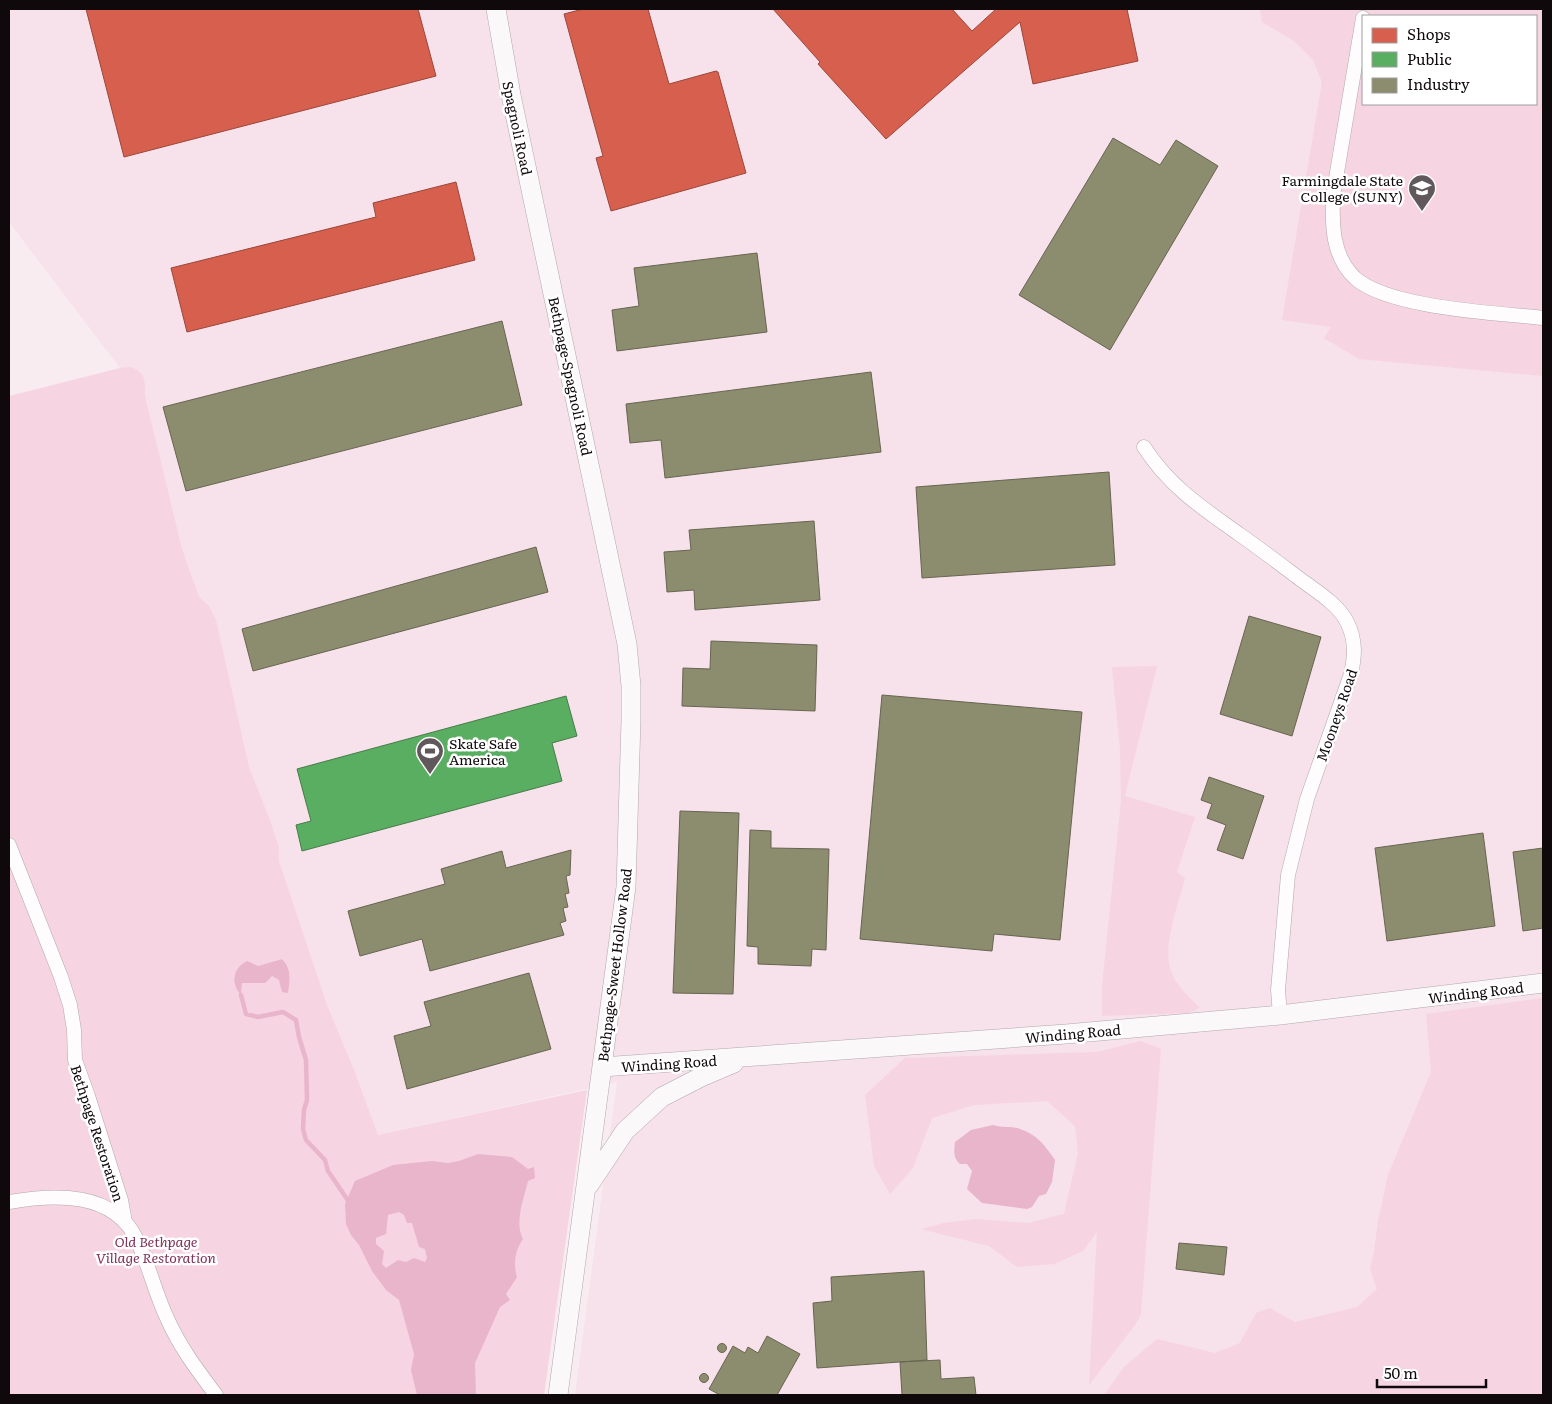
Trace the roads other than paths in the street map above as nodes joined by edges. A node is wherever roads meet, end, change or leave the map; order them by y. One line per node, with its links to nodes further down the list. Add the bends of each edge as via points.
1 (496, 9): 3 (main road, Spagnoli Road)
2 (1362, 23): 4 (street, via 1333,196 1335,242 1343,262 1356,278 1394,297 1428,305)
3 (544, 247): 6 (main road, Bethpage-Spagnoli Road)
4 (1543, 318)
5 (1144, 447): 9 (street, Mooneys Road, via 1189,499 1334,605 1347,621 1353,639 1355,655 1351,674 1307,799 1288,875 1278,990)
6 (598, 505): 11 (main road, Bethpage-Sweet Hollow Road, via 627,644 631,686 626,887)
7 (9, 845): 14 (street, Bethpage Restoration, via 70,1005 75,1060)
8 (1543, 983): 9 (main road, Winding Road)
9 (1280, 1015): 10 (main road, Winding Road)
10 (748, 1057): 11 (main road, Winding Road); 12 (main road, via 662,1097 625,1131)
11 (602, 1068): 12 (main road, Bethpage-Sweet Hollow Road)
12 (585, 1190): 16 (main road, Bethpage-Sweet Hollow Road)
13 (9, 1202): 14 (street, Bethpage Restoration, via 60,1196 81,1199 104,1207)
14 (125, 1222): 15 (street, Bethpage Restoration, via 136,1238 166,1318 187,1356)
15 (216, 1395)
16 (558, 1395)

